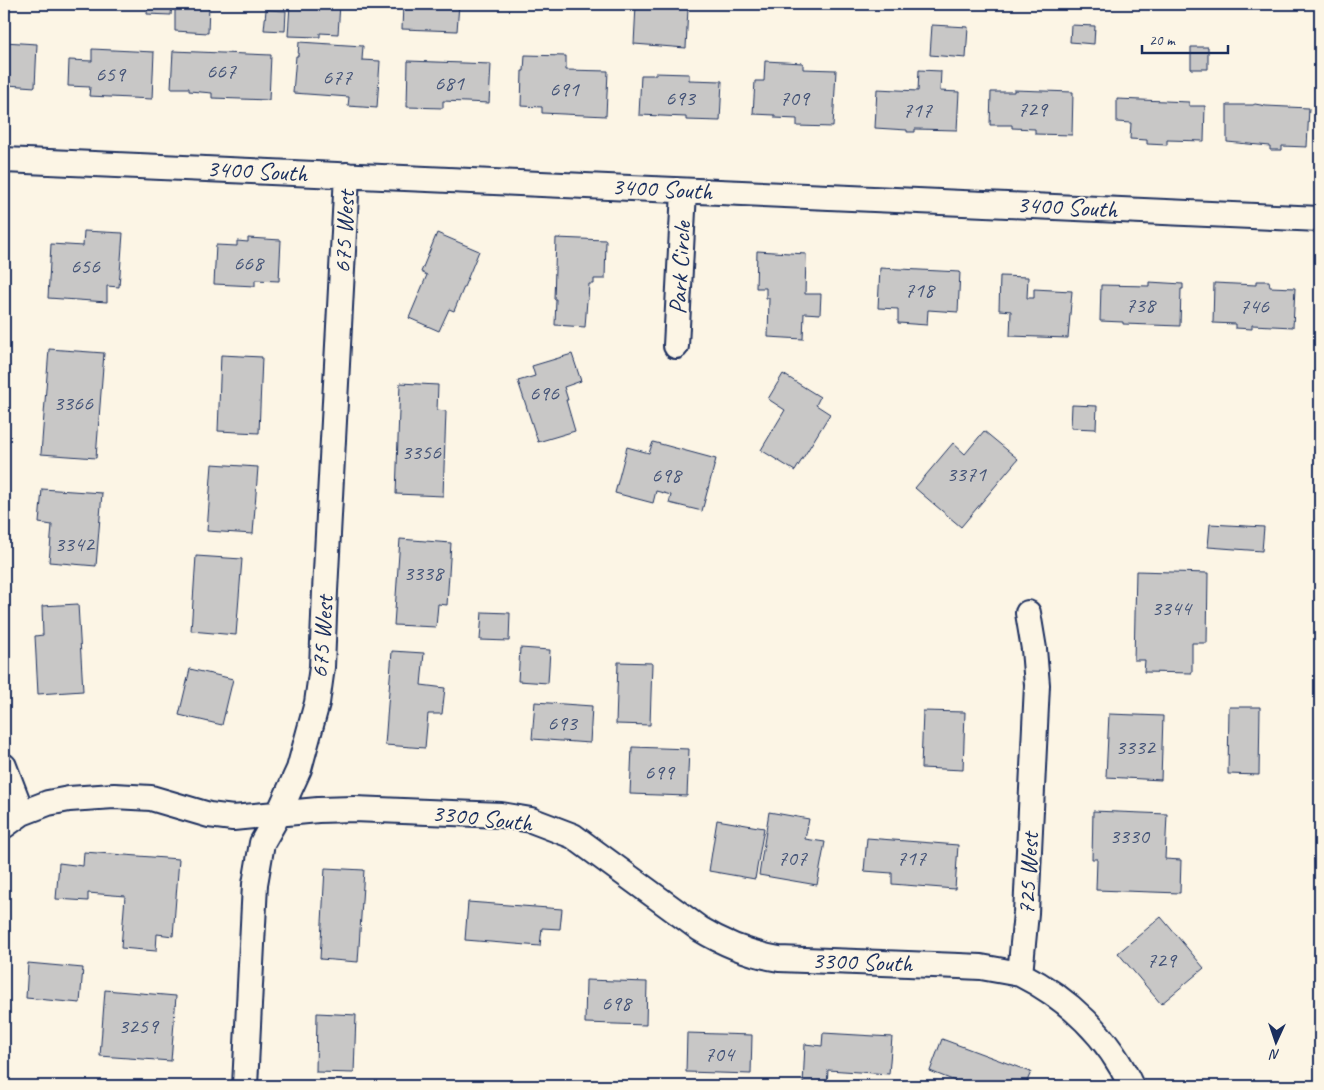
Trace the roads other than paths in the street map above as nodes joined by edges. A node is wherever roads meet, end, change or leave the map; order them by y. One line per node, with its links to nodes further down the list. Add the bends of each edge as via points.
1 (4, 160): 2 (street, 3400 South)
2 (347, 175): 3 (street, 3400 South); 8 (street, 675 West, via 322,667 306,745)
3 (684, 190): 4 (street, 3400 South); 5 (street, Park Circle)
4 (1320, 219)
5 (676, 346)
6 (1028, 613): 10 (street, 725 West, via 1037,686)
7 (4, 766): 9 (street)
8 (278, 815): 9 (street, 3300 South, via 233,818 209,815 151,798 114,796 48,803); 10 (street, 3300 South, via 354,809 501,815 531,820 573,836 700,929 738,949 779,959 981,967); 11 (street, 675 West, via 262,843 255,884)
9 (13, 819)
10 (1020, 974): 12 (street, via 1062,999 1088,1023 1108,1047)
11 (244, 1086)
12 (1131, 1086)

